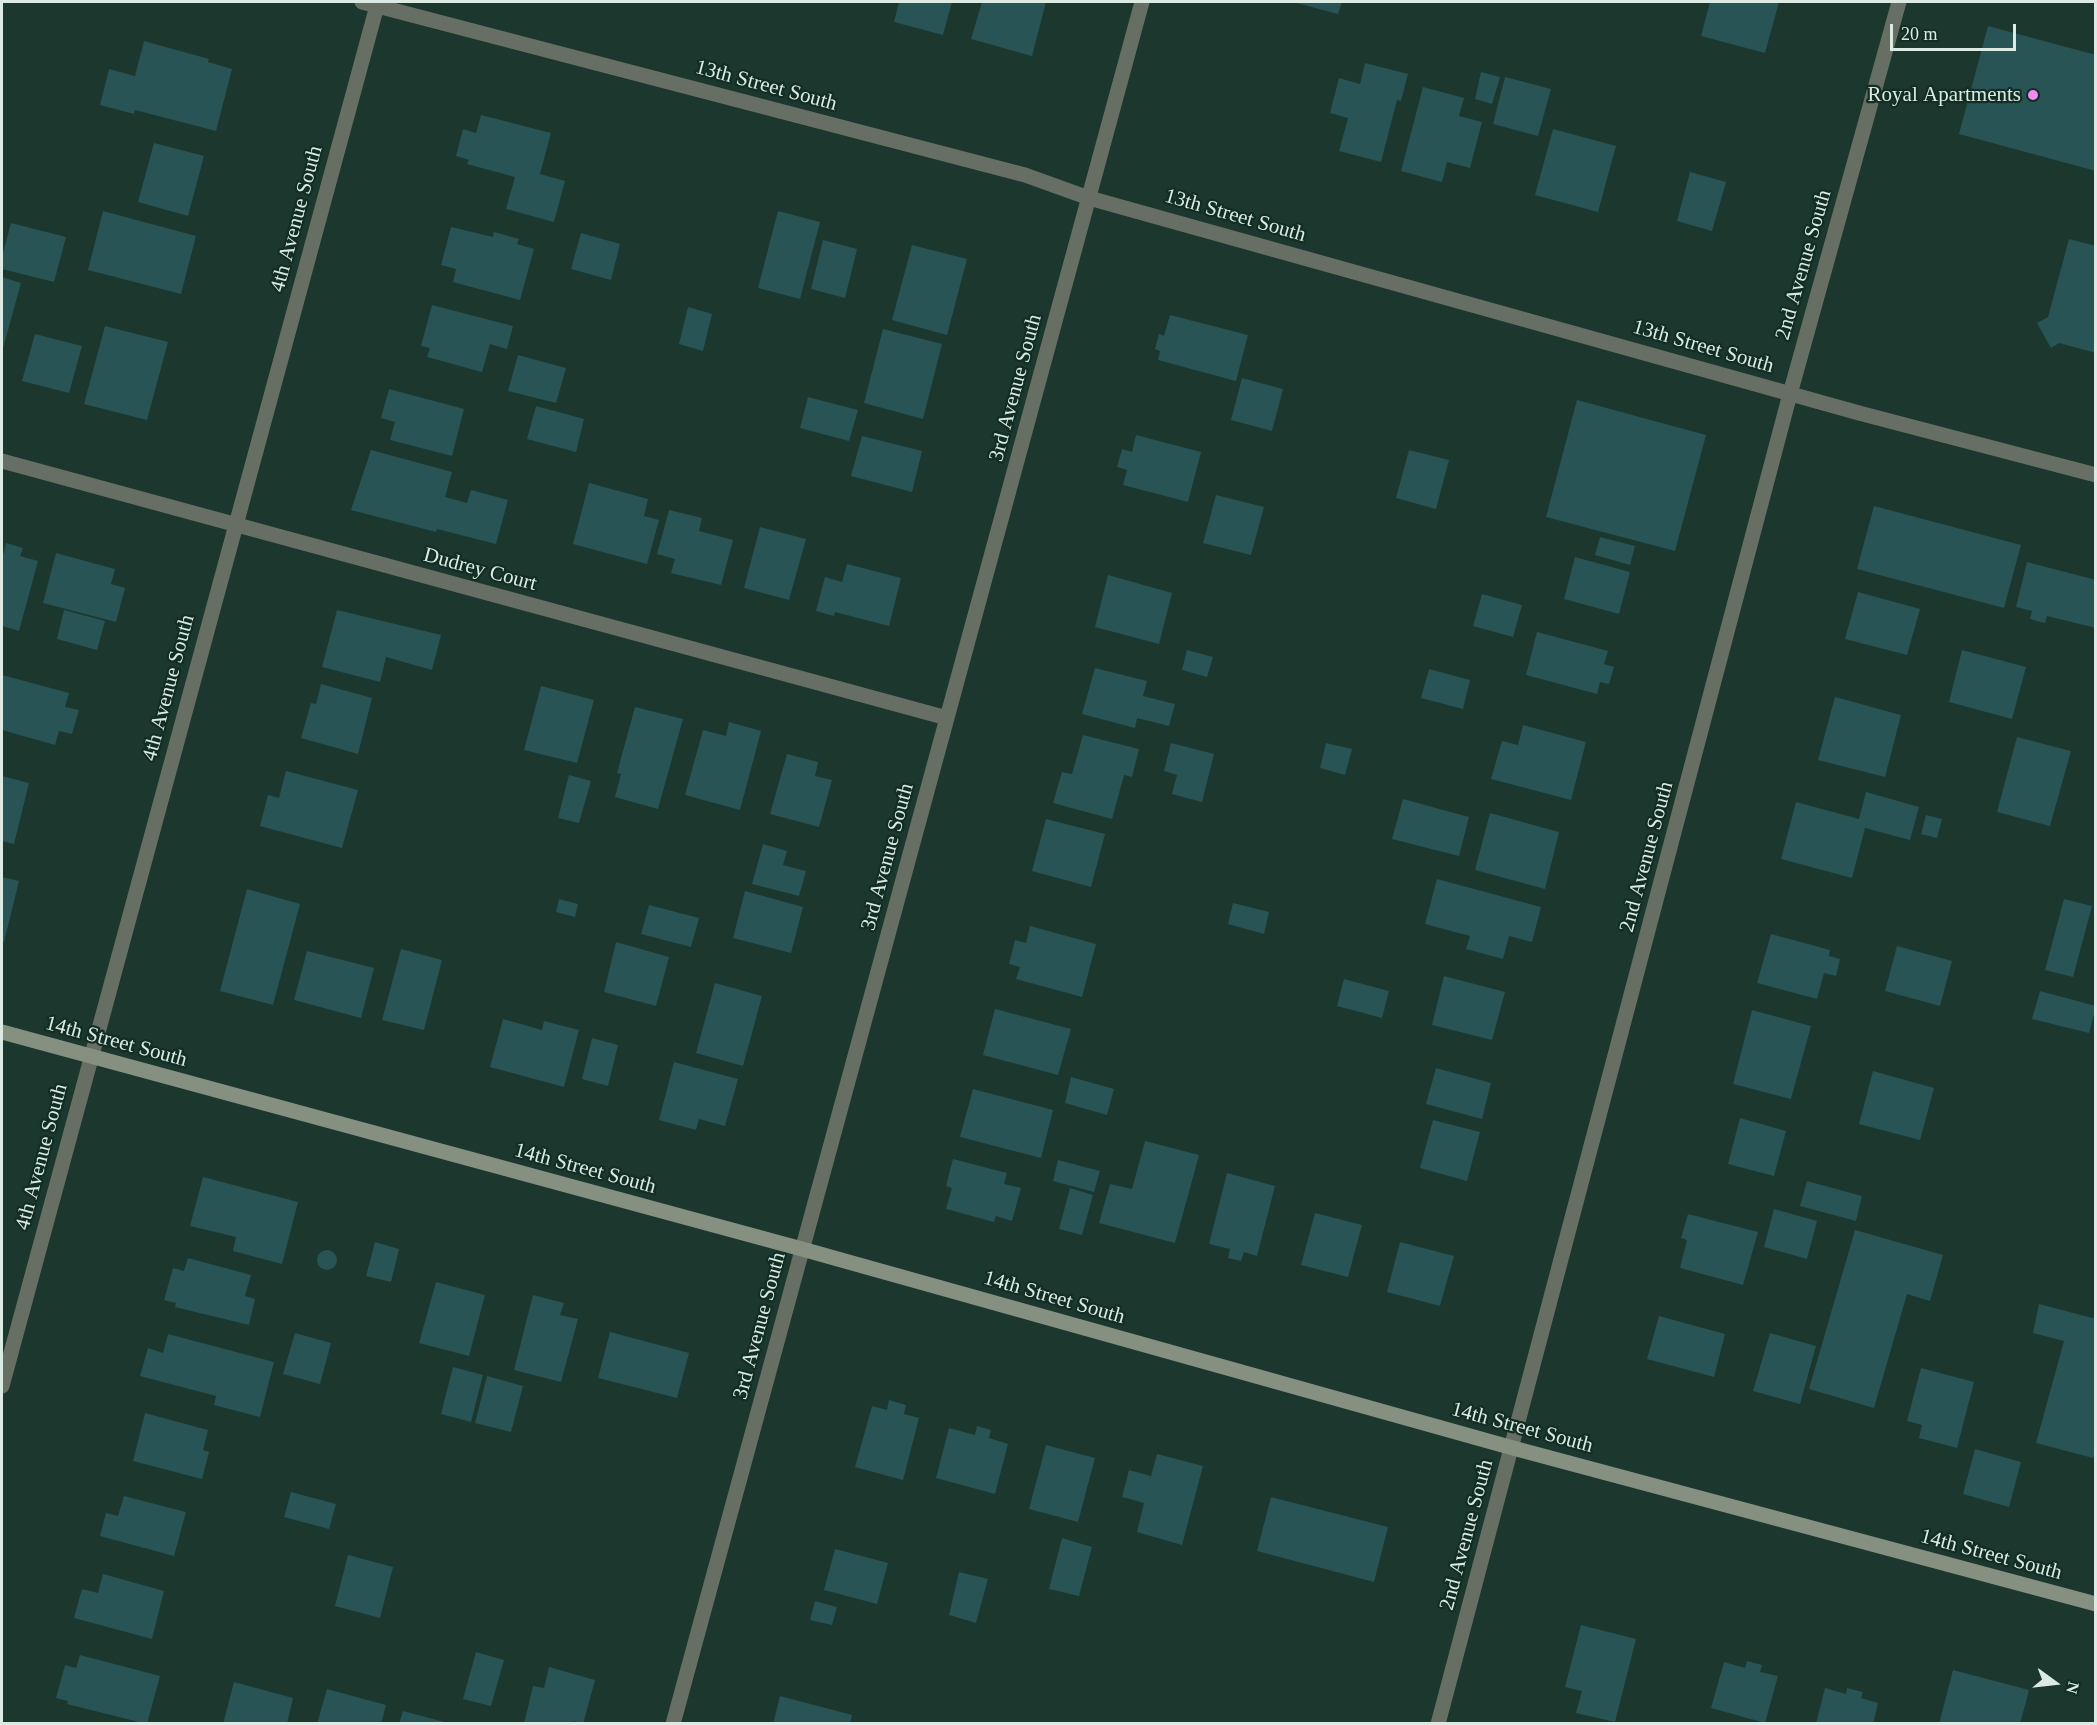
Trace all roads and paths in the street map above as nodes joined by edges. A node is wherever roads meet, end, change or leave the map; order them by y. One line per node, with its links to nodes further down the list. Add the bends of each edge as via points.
1 (1142, 2): 4 (street, 3rd Avenue South)
2 (1899, 2): 5 (street, 2nd Avenue South)
3 (372, 3): 4 (street, 13th Street South, via 1025,175); 8 (street, 4th Avenue South)
4 (1089, 198): 5 (street, 13th Street South); 9 (street, 3rd Avenue South)
5 (1790, 393): 7 (street, 13th Street South); 14 (street, 2nd Avenue South)
6 (2, 461): 8 (street, Dudrey Court)
7 (2096, 475)
8 (235, 526): 9 (street, Dudrey Court); 11 (street, 4th Avenue South)
9 (947, 718): 12 (street, 3rd Avenue South)
10 (2, 1032): 11 (street, 14th Street South)
11 (91, 1057): 12 (street, 14th Street South); 13 (street, 4th Avenue South)
12 (802, 1249): 14 (street, 14th Street South); 16 (street, 3rd Avenue South)
13 (2, 1386)
14 (1513, 1448): 15 (street, 14th Street South); 17 (street, 2nd Avenue South)
15 (2096, 1604)
16 (673, 1724)
17 (1438, 1724)

